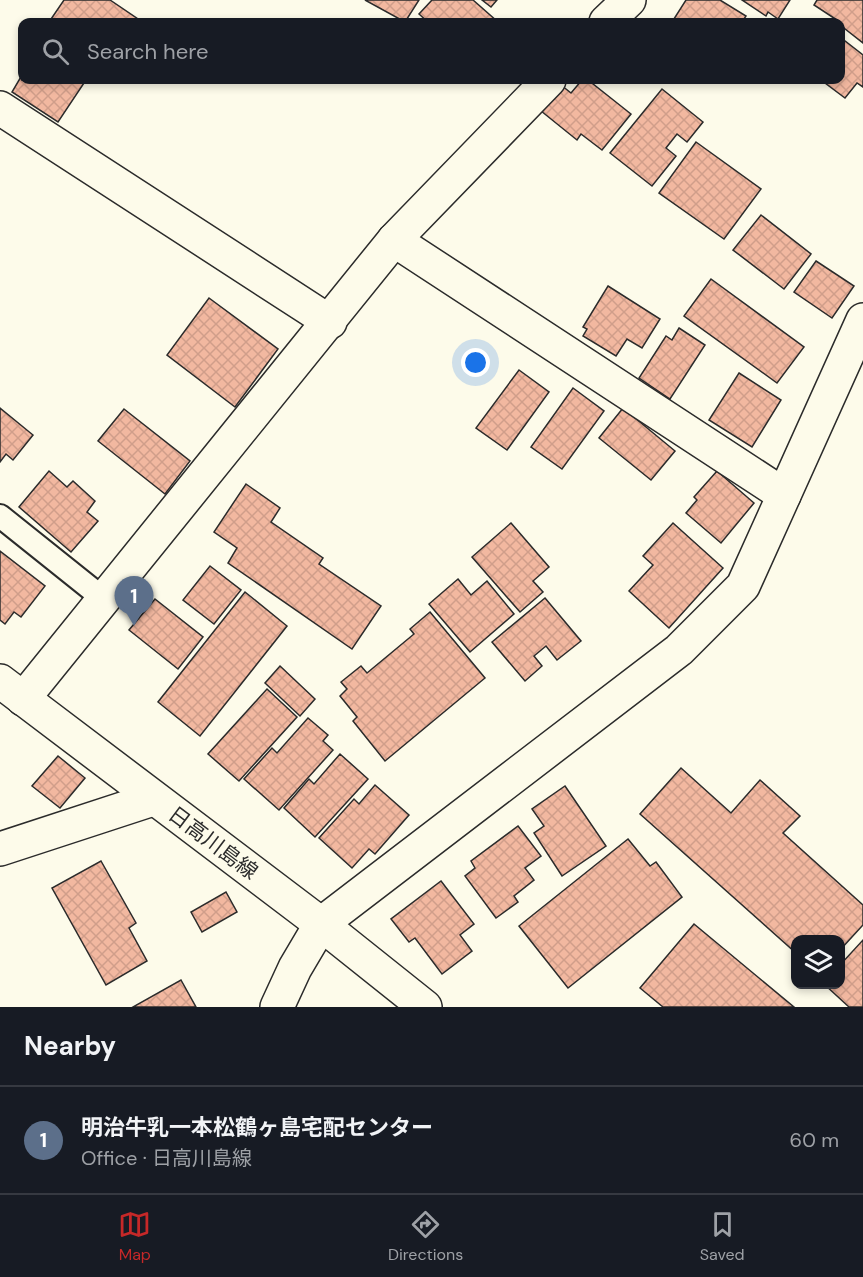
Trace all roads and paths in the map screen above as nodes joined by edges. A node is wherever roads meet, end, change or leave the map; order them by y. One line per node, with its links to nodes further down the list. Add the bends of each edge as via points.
1 (629, 0): 2 (street)
2 (610, 18)
3 (545, 84): 5 (street)
4 (0, 108): 6 (street)
5 (394, 240): 6 (street); 8 (street)
6 (330, 322): 10 (street)
7 (859, 341): 8 (street)
8 (784, 495): 14 (street, via 743,586 679,650)
9 (0, 516): 10 (lane)
10 (105, 600): 11 (street)
11 (12, 690): 12 (street, 日高川島線)
12 (153, 798): 13 (street); 14 (street, 日高川島線)
13 (0, 849)
14 (321, 924): 15 (street); 16 (street, 日高川島線)
15 (277, 1007)
16 (425, 1007)

